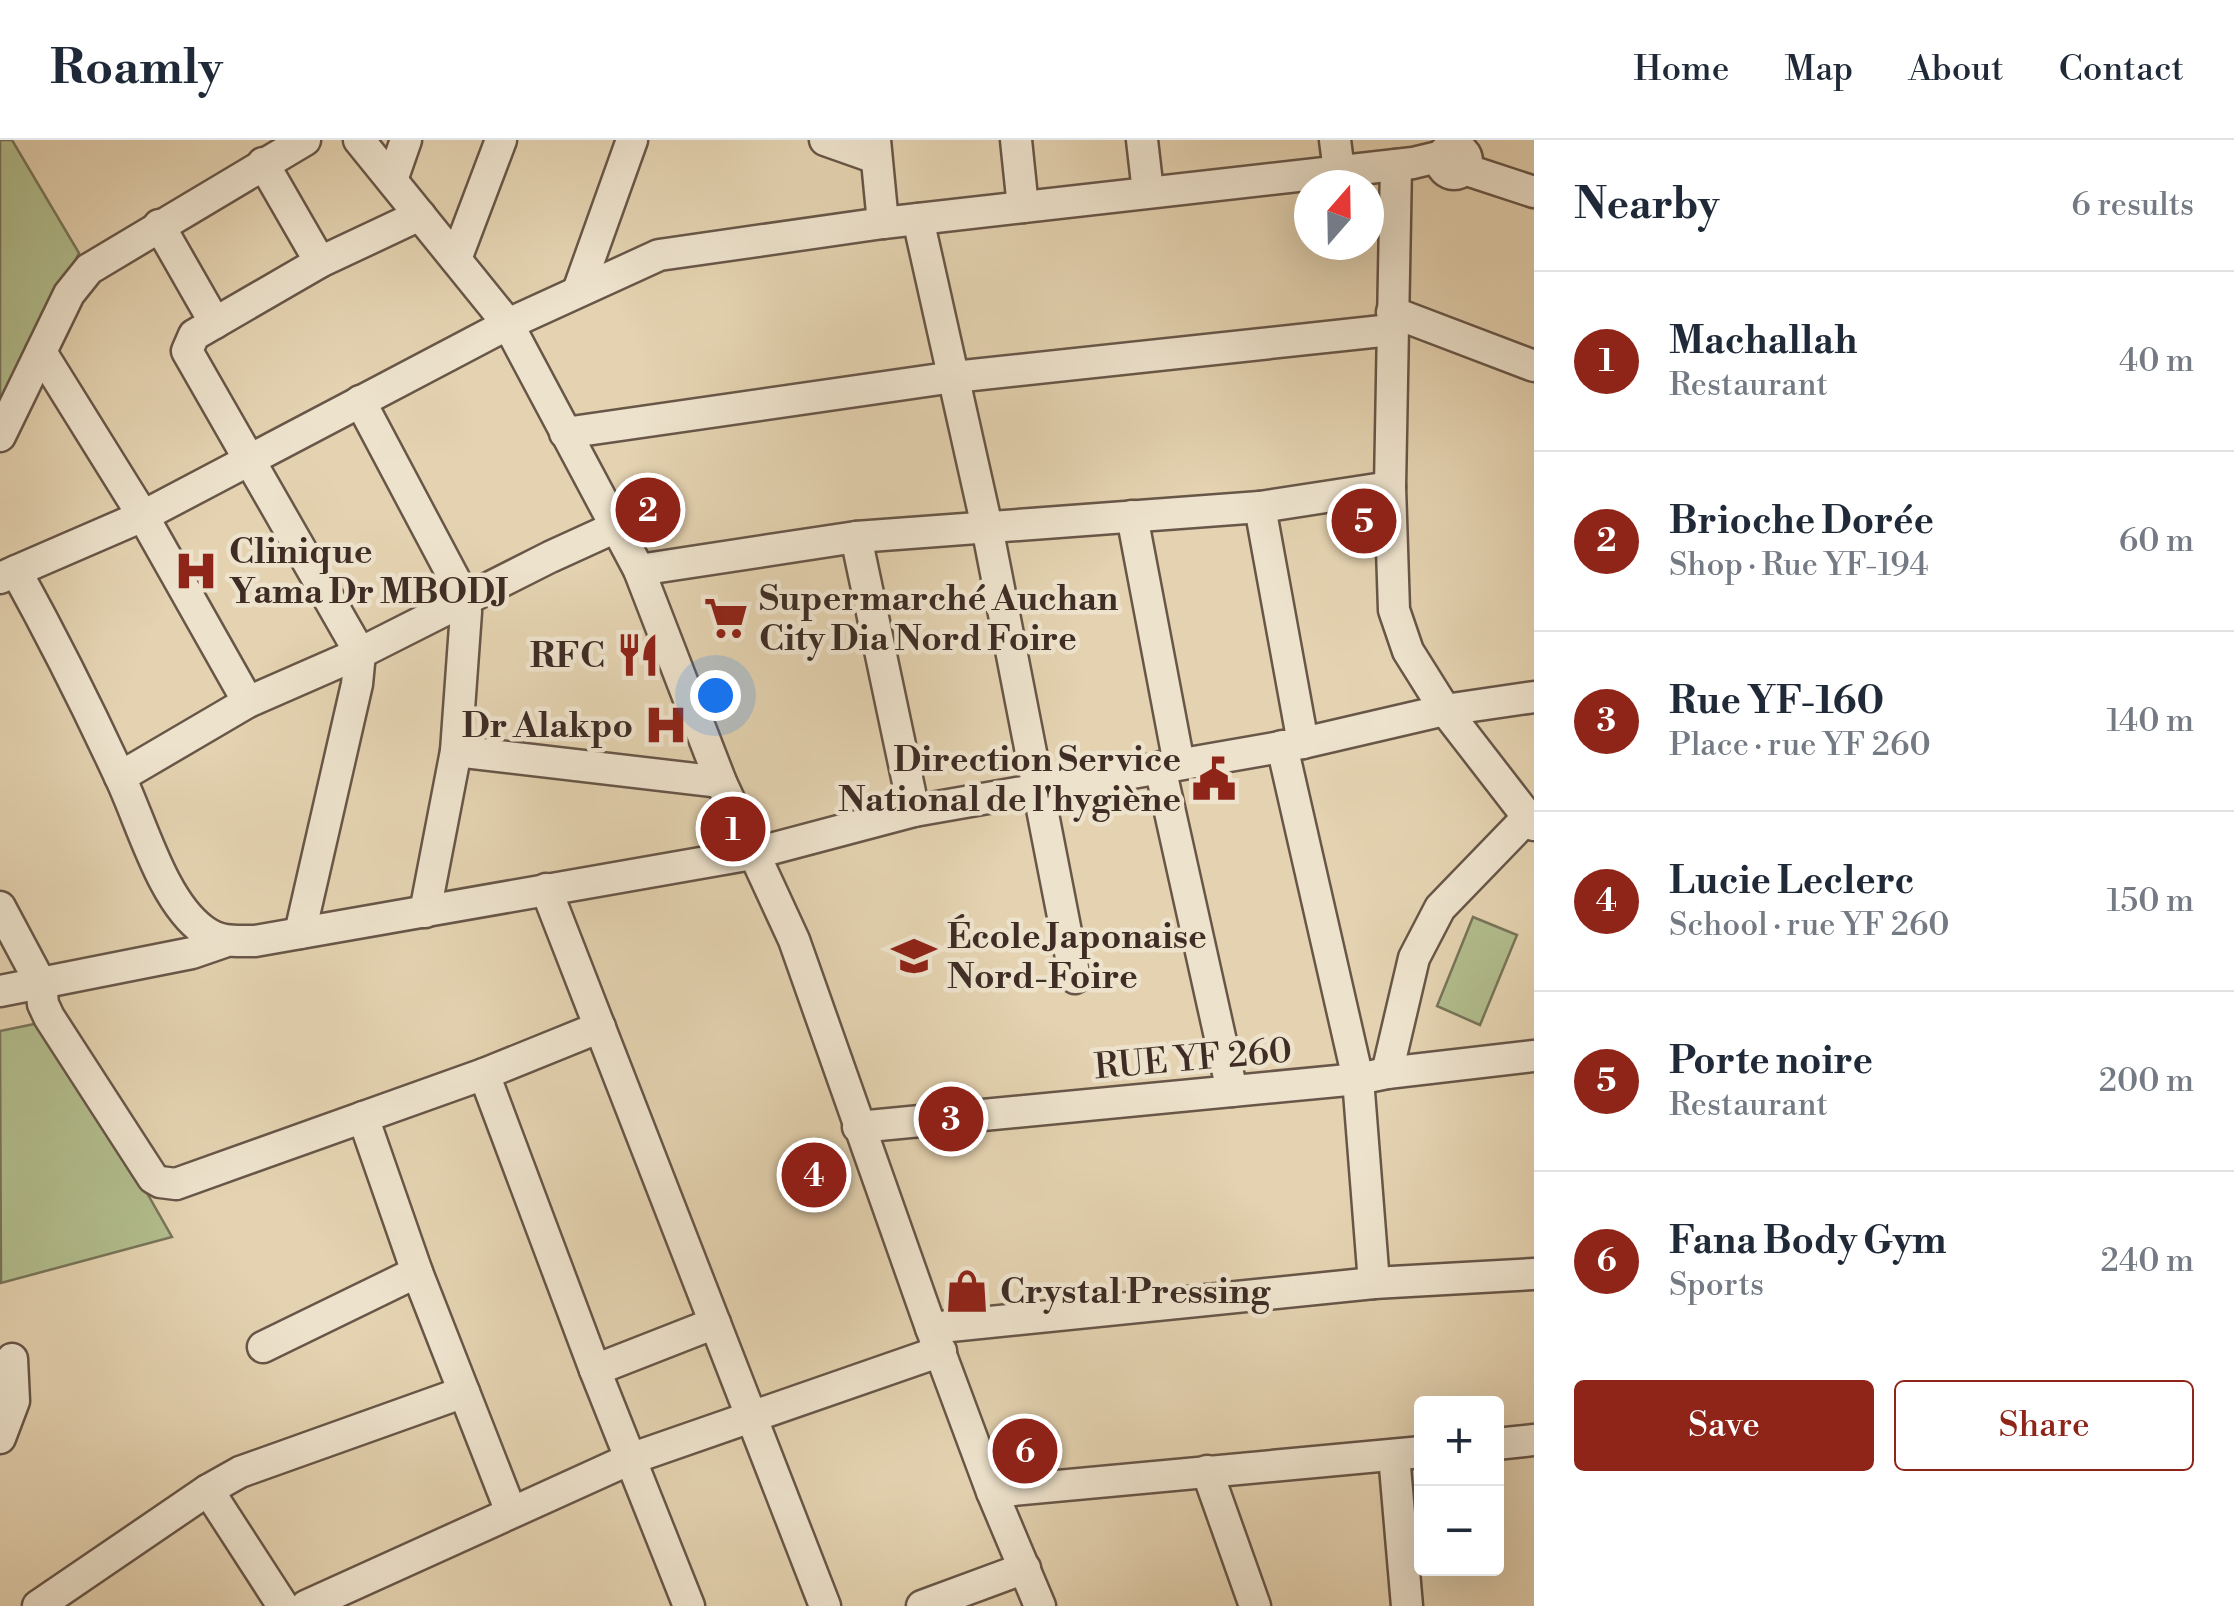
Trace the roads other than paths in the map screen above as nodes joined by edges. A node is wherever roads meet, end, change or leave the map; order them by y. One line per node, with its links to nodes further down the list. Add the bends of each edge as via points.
1 (304, 140): 12 (street)
2 (359, 140): 16 (street)
3 (406, 140): 16 (street)
4 (501, 140): 24 (street)
5 (632, 140): 26 (street)
6 (825, 140): 10 (street)
7 (1016, 140): 19 (street)
8 (1142, 140): 17 (street)
9 (1335, 140): 13 (street)
10 (876, 149): 22 (street)
11 (1446, 156): 14 (street); 18 (street); 27 (street)
12 (263, 163): 23 (street); 25 (street)
13 (1339, 170)
14 (1346, 170)
15 (1294, 176): 17 (street)
16 (392, 180): 20 (street)
17 (1148, 192): 19 (street)
18 (1534, 192)
19 (1022, 207): 21 (street)
20 (420, 215): 24 (street); 25 (street)
21 (918, 219): 22 (street); 32 (street)
22 (883, 223): 26 (street, via 659,255)
23 (159, 225): 28 (street); 30 (street, via 89,269)
24 (456, 259): 29 (street)
25 (320, 262): 28 (street)
26 (578, 291): 29 (street)
27 (1392, 321): 31 (street); 32 (street); 37 (street)
28 (215, 323): 36 (street, via 194,334 187,352)
29 (508, 324): 33 (street); 34 (street)
30 (41, 352): 35 (street); 39 (street)
31 (1534, 366)
32 (954, 377): 34 (street); 42 (street)
33 (360, 401): 36 (street); 46 (street)
34 (565, 433): 41 (street)
35 (0, 436)
36 (249, 462): 39 (street); 47 (street)
37 (1390, 487): 38 (street); 50 (street, via 1394,610 1408,651)
38 (1260, 507): 40 (street); 51 (street)
39 (143, 516): 45 (street); 49 (street)
40 (1132, 516): 42 (street); 53 (street)
41 (618, 526): 44 (street); 46 (street)
42 (987, 527): 43 (street); 56 (street)
43 (856, 537): 44 (street); 57 (street)
44 (638, 570): 55 (street)
45 (8, 575): 54 (street)
46 (464, 599): 47 (street); 52 (street)
47 (360, 653): 49 (street); 63 (street)
48 (1534, 697): 50 (street)
49 (248, 702): 54 (street)
50 (1445, 710): 51 (street); 58 (street)
51 (1292, 744): 53 (street); 71 (street)
52 (456, 751): 55 (street); 62 (street)
53 (1170, 766): 56 (street); 72 (street)
54 (120, 777): 64 (street, via 170,891 202,930)
55 (720, 782): 59 (street)
56 (1038, 789): 57 (street); 65 (street)
57 (914, 811): 59 (street)
58 (1531, 821): 71 (street, via 1440,908 1414,958)
59 (752, 854): 60 (street); 74 (street, via 794,940)
60 (546, 889): 62 (street); 68 (street)
61 (0, 908): 66 (street)
62 (425, 912): 63 (street)
63 (300, 933): 64 (street)
64 (224, 942): 66 (street)
65 (1075, 978)
66 (41, 984): 67 (street); 73 (street, via 49,1017 160,1182 176,1184)
67 (0, 991)
68 (600, 1027): 70 (street); 78 (street)
69 (1534, 1056): 71 (street, RUE YF 260)
70 (484, 1074): 73 (street); 82 (street)
71 (1372, 1076): 72 (street, RUE YF 260); 77 (street)
72 (1232, 1092): 74 (street, RUE YF 260)
73 (363, 1118): 75 (street)
74 (858, 1128): 79 (street)
75 (418, 1272): 80 (street); 83 (street)
76 (1534, 1274): 77 (street)
77 (1374, 1283): 79 (street)
78 (714, 1324): 82 (street); 84 (street)
79 (936, 1339): 84 (street); 92 (street)
80 (263, 1347)
81 (12, 1359): 85 (street, via 14,1401)
82 (595, 1370): 89 (street)
83 (464, 1392): 91 (street, via 272,1460); 93 (street)
84 (750, 1415): 89 (street); 99 (street)
85 (0, 1438)
86 (1534, 1440): 87 (street)
87 (1504, 1443)
88 (1408, 1454): 90 (street); 103 (street)
89 (630, 1459): 93 (street); 98 (street)
90 (1207, 1471): 92 (street); 102 (street)
91 (208, 1490): 95 (street); 96 (street)
92 (992, 1492): 94 (street)
93 (511, 1512): 97 (street)
94 (1025, 1568): 100 (street); 101 (street)
95 (38, 1606)
96 (282, 1606)
97 (306, 1606)
98 (689, 1606)
99 (826, 1606)
100 (922, 1606)
101 (1040, 1606)
102 (1256, 1606)
103 (1407, 1606)

